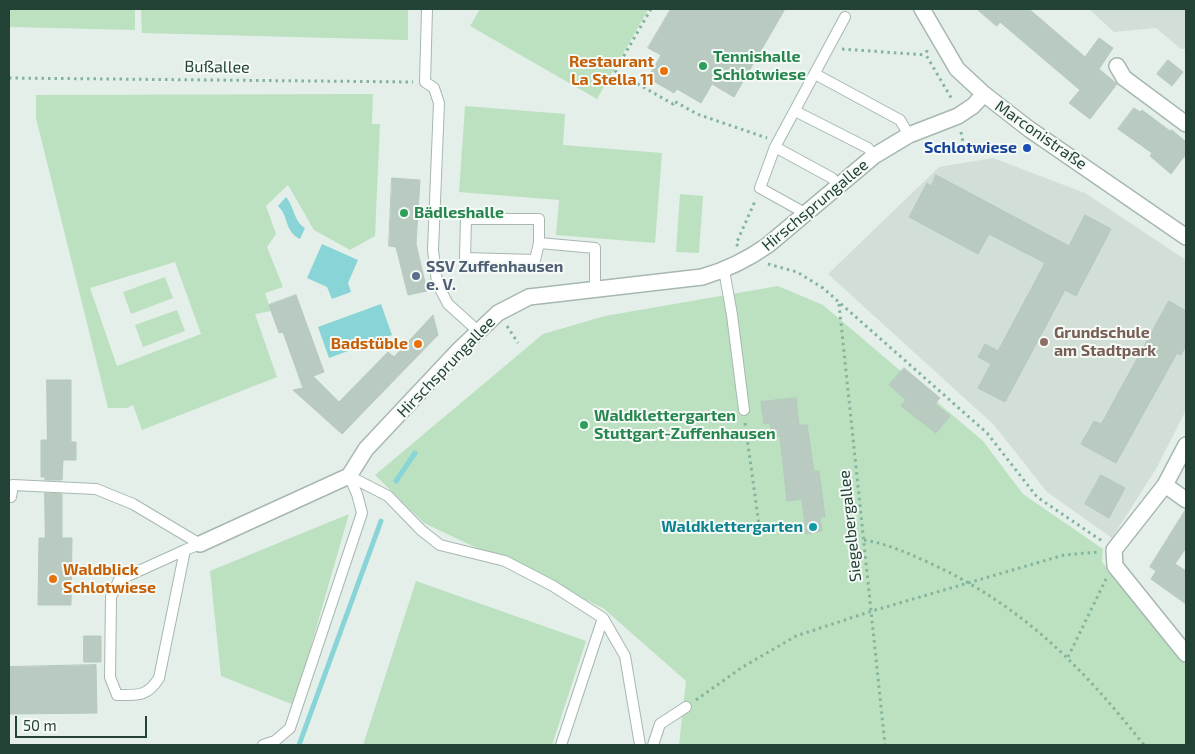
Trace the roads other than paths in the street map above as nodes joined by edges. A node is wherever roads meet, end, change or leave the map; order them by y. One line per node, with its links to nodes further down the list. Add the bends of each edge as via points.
1 (427, 9): 18 (lane, via 425,82 434,88 439,103 433,250 436,283 448,304)
2 (922, 9): 6 (street, Marconistraße, via 957,69)
3 (845, 17): 5 (lane)
4 (1117, 66): 8 (street, via 1124,78)
5 (815, 74): 7 (lane); 9 (lane, via 900,120)
6 (984, 94): 9 (street, Hirschsprungallee, via 958,116); 14 (street, Marconistraße, via 1029,129)
7 (795, 111): 10 (lane); 11 (lane, via 868,148)
8 (1186, 124)
9 (910, 135): 11 (street, Hirschsprungallee)
10 (776, 145): 12 (lane, via 832,178); 13 (lane, via 760,188)
11 (874, 156): 12 (street, Hirschsprungallee)
12 (838, 185): 13 (street, Hirschsprungallee)
13 (805, 212): 16 (street, Hirschsprungallee, via 750,258)
14 (1186, 237)
15 (539, 243): 15 (lane, via 539,219 466,219 465,258 535,260); 17 (lane, via 594,248)
16 (724, 270): 17 (street, Hirschsprungallee, via 702,277); 19 (lane)
17 (595, 289): 18 (street, Hirschsprungallee, via 529,297 498,313)
18 (478, 331): 21 (street, Hirschsprungallee, via 366,449)
19 (744, 410)
20 (1186, 445): 22 (street)
21 (349, 476): 25 (street); 27 (lane, via 388,496 440,545 505,561 553,586); 30 (lane, via 358,494 362,513 290,728 275,741)
22 (1164, 485): 24 (street); 28 (street, via 1114,550 1115,566)
23 (11, 497): 25 (lane, via 14,485 96,488 133,504)
24 (1186, 500)
25 (200, 544): 26 (lane)
26 (186, 550): 26 (lane, via 159,678 152,689 140,695 118,695 110,677 111,597 119,580)
27 (603, 618): 31 (lane); 32 (lane, via 625,656)
28 (1186, 654)
29 (686, 707): 33 (lane, via 660,724)
30 (262, 745)
31 (561, 745)
32 (640, 745)
33 (653, 745)

